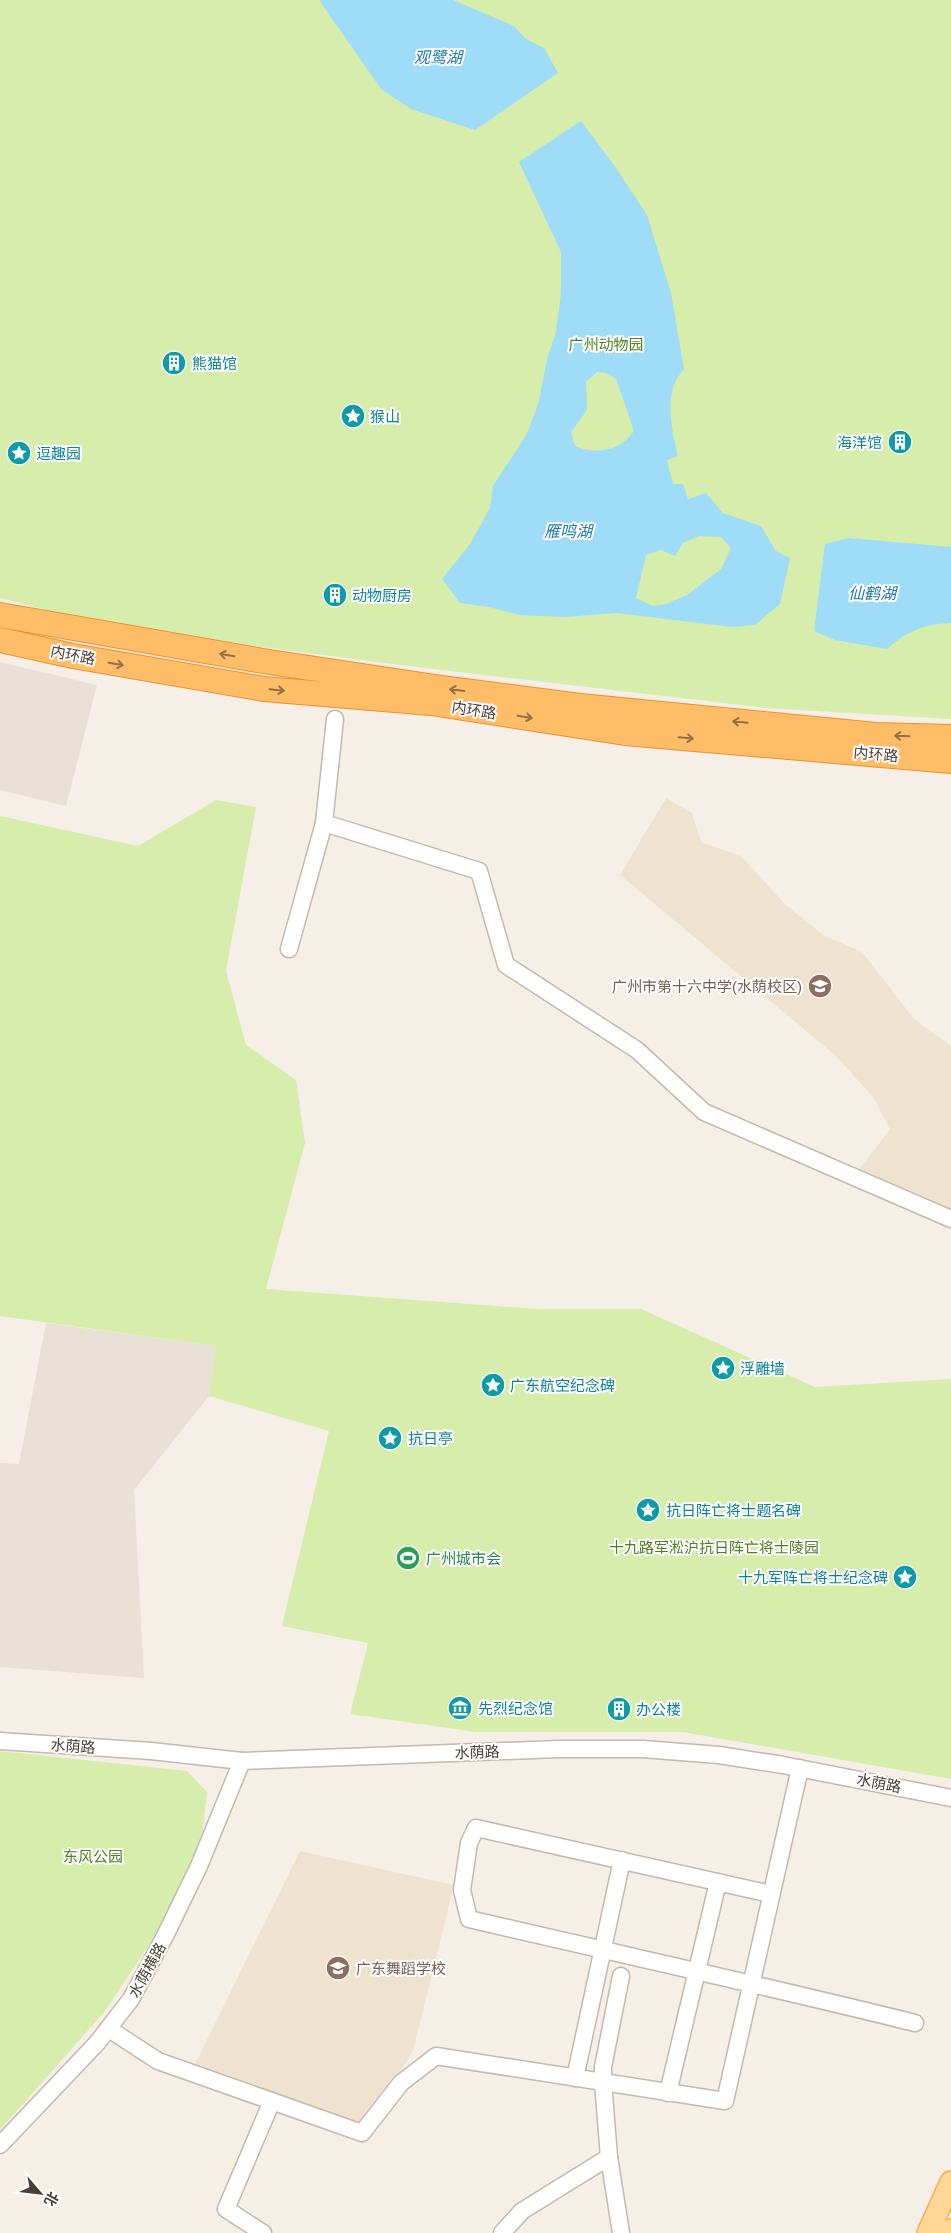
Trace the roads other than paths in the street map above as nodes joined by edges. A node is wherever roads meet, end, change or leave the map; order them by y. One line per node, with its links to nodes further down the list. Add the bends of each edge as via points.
1 (0, 616): 4 (highway, 内环路, one-way to 1, via 876,735 580,706 263,661)
2 (0, 640): 5 (highway, 内环路, one-way to 5, via 256,688 431,703 625,733)
3 (335, 719): 6 (street)
4 (951, 737)
5 (951, 761)
6 (324, 823): 7 (street); 8 (street, via 479,871 506,965 637,1050 704,1112)
7 (289, 949)
8 (951, 1219)
9 (0, 1741): 10 (street, 水荫路)
10 (242, 1761): 11 (street, 水荫路, via 593,1748 702,1754); 21 (street, 水荫横路, via 199,1866 165,1936 131,1999)
11 (800, 1768): 12 (street, 水荫路); 15 (street)
12 (951, 1798)
13 (622, 1860): 14 (street); 16 (street); 16 (street, via 476,1828 468,1843 462,1890 469,1919)
14 (718, 1882): 15 (street); 17 (street)
15 (771, 1894): 19 (street)
16 (603, 1950): 17 (street); 22 (street)
17 (697, 1973): 19 (street); 24 (street)
18 (621, 1976): 23 (street, via 603,2067)
19 (752, 1982): 20 (street); 24 (street, via 725,2101)
20 (915, 2023)
21 (109, 2029): 25 (street, via 158,2061); 26 (street, 水荫横路)
22 (575, 2078): 23 (street); 25 (street, via 436,2056 401,2083 362,2133)
23 (603, 2082): 24 (street); 27 (street)
24 (668, 2092)
25 (272, 2101): 29 (street, via 226,2209)
26 (0, 2145)
27 (610, 2157): 30 (street, via 522,2211); 31 (street)
28 (951, 2182): 32 (main road)
29 (263, 2233)
30 (502, 2233)
31 (621, 2233)
32 (928, 2233)

